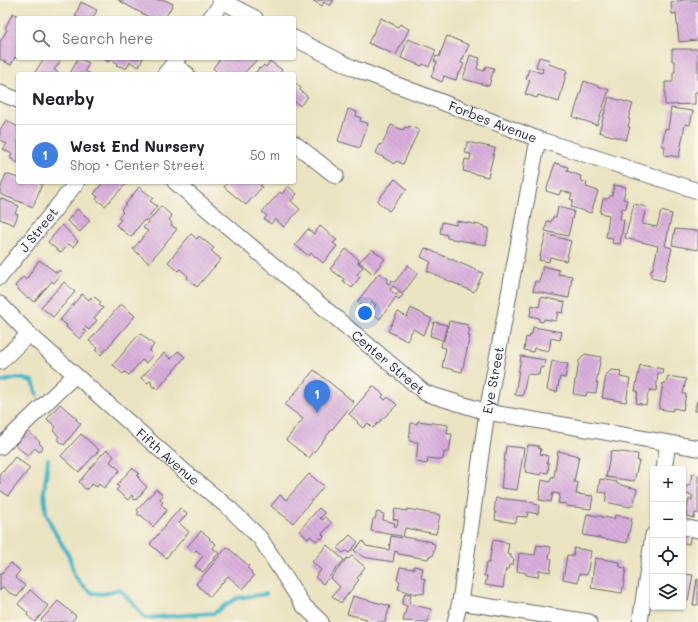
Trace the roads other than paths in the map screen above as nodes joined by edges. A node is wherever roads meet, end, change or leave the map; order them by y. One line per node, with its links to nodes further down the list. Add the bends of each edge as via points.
1 (222, 1): 2 (street); 3 (street)
2 (211, 16)
3 (251, 16)
4 (296, 39): 9 (street, Forbes Avenue, via 353,68)
5 (172, 65): 6 (street)
6 (184, 72)
7 (0, 93): 8 (street)
8 (16, 99)
9 (538, 139): 14 (street, Forbes Avenue); 20 (street, Eye Street)
10 (296, 145): 11 (street)
11 (336, 176)
12 (76, 184): 15 (street, J Street)
13 (177, 184): 20 (street, Center Street, via 425,393)
14 (698, 191)
15 (0, 277)
16 (0, 304): 17 (street, Fifth Avenue)
17 (29, 334): 18 (street); 19 (street, Fifth Avenue)
18 (0, 362)
19 (75, 374): 22 (street); 29 (street, Fifth Avenue, via 260,538 303,605)
20 (487, 412): 21 (street, Center Street); 28 (street, Eye Street)
21 (668, 443): 23 (street, Center Street); 24 (street)
22 (0, 447)
23 (698, 448)
24 (664, 466)
25 (686, 528): 26 (street)
26 (698, 530)
27 (653, 538): 32 (street)
28 (460, 602): 30 (street, Eye Street); 31 (street)
29 (321, 622)
30 (455, 622)
31 (590, 622)
32 (640, 622)

